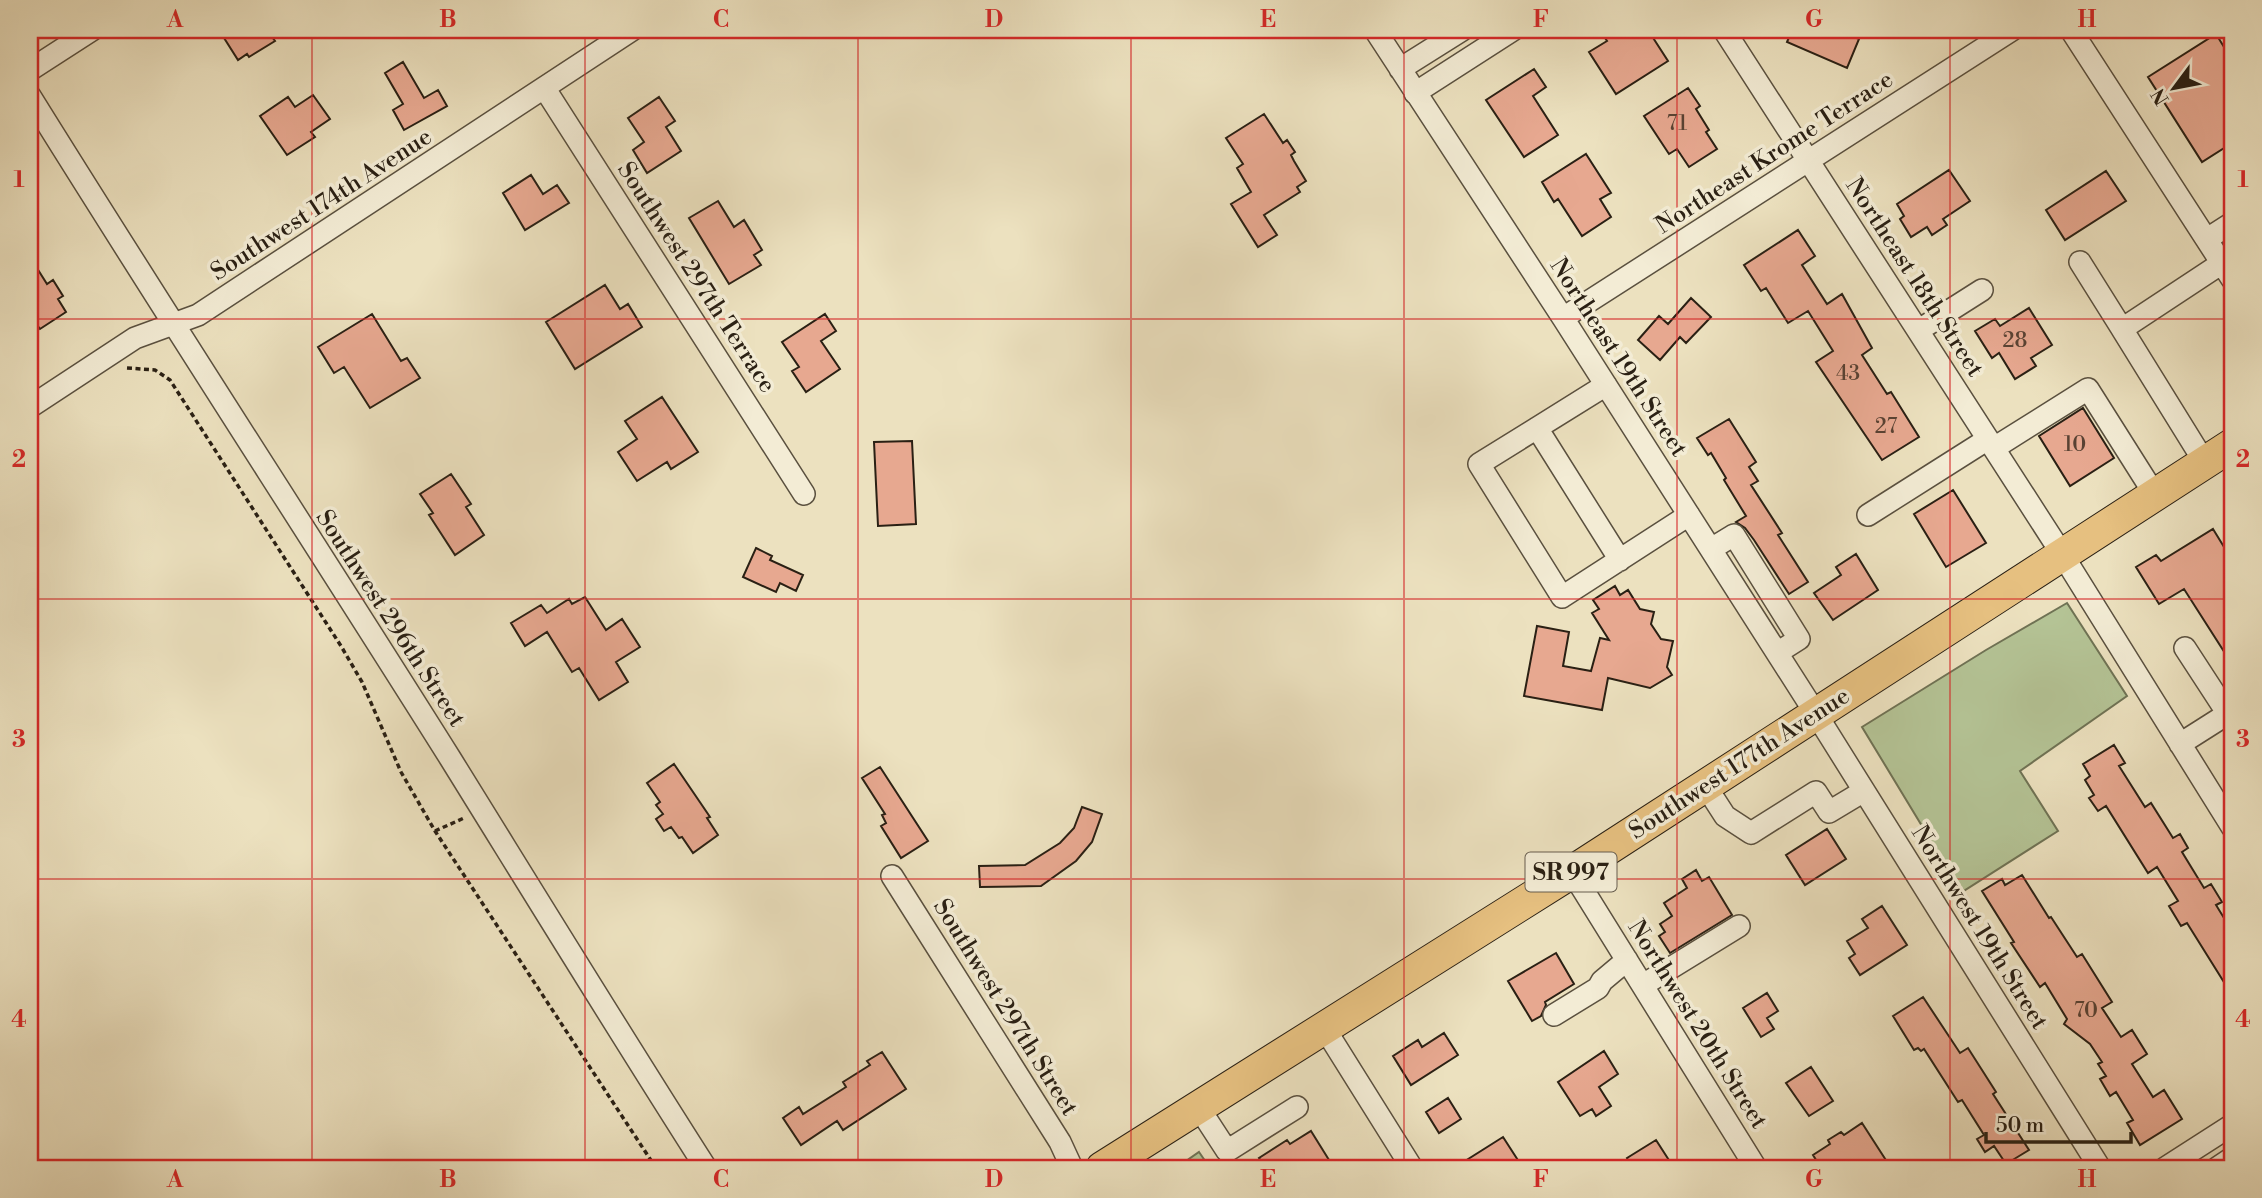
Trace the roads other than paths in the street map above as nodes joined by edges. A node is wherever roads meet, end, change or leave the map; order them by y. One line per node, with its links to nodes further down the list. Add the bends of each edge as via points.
1 (92, 30): 10 (street)
2 (632, 30): 11 (street, Southwest 174th Avenue)
3 (1375, 30): 9 (street, Northeast 19th Street)
4 (1462, 30): 9 (street)
5 (1513, 30): 12 (street)
6 (1724, 30): 14 (street, Northeast 18th Street)
7 (2012, 30): 14 (street, Northeast Krome Terrace)
8 (2071, 30): 16 (street)
9 (1400, 69): 12 (street, Northeast 19th Street)
10 (30, 70)
11 (545, 89): 21 (street, Southwest 174th Avenue, via 198,315); 30 (street, Southwest 297th Terrace)
12 (1415, 93): 20 (street, Northeast 19th Street)
13 (30, 96): 21 (street, Southwest 296th Street)
14 (1807, 161): 20 (street, Northeast Krome Terrace); 23 (street, Northeast 18th Street)
15 (2232, 223): 16 (street)
16 (2207, 239): 18 (street)
17 (2080, 262): 22 (street)
18 (2227, 271): 22 (street)
19 (1982, 290): 23 (street)
20 (1563, 318): 24 (street, Northeast 19th Street)
21 (172, 325): 25 (street, Southwest 174th Avenue, via 135,338); 54 (street, Southwest 296th Street)
22 (2122, 329): 29 (street)
23 (1919, 330): 27 (street, Northeast 18th Street)
24 (1606, 385): 26 (street); 32 (street, Northeast 19th Street)
25 (30, 407)
26 (1537, 428): 35 (street); 35 (street, via 1479,464 1562,597)
27 (1991, 443): 31 (street, via 2088,389); 33 (street); 34 (street, Northeast 18th Street)
28 (2232, 445): 29 (highway, Southwest 177th Avenue / SR 997)
29 (2205, 463): 31 (highway, Southwest 177th Avenue / SR 997)
30 (804, 494)
31 (2155, 495): 34 (highway, Southwest 177th Avenue / SR 997)
32 (1689, 515): 35 (street); 38 (street, Northeast 19th Street)
33 (1868, 515)
34 (2062, 554): 38 (highway, Southwest 177th Avenue / SR 997); 39 (street, Northeast 18th Street)
35 (1620, 559)
36 (2185, 649): 37 (street)
37 (2230, 713): 39 (street)
38 (1816, 714): 40 (highway, Southwest 177th Avenue / SR 997); 41 (street, Northwest 19th Street)
39 (2180, 744): 42 (street, Northeast 18th Street)
40 (1705, 785): 41 (street, via 1725,816 1751,834 1816,792 1829,812); 43 (highway, Southwest 177th Avenue / SR 997)
41 (1864, 791): 59 (street, Northwest 19th Street)
42 (2232, 827)
43 (1572, 872): 46 (street, Northwest 20th Street); 49 (highway, Southwest 177th Avenue / SR 997)
44 (892, 876): 55 (street, Southwest 297th Street)
45 (1738, 926): 47 (street)
46 (1627, 960): 47 (street, Northwest 20th Street); 48 (street, via 1598,988)
47 (1643, 985): 58 (street, Northwest 20th Street)
48 (1555, 1015)
49 (1325, 1029): 51 (highway, Southwest 177th Avenue / SR 997); 57 (street)
50 (1297, 1107): 51 (street, via 1227,1151)
51 (1199, 1108): 56 (highway, Southwest 177th Avenue / SR 997)
52 (2232, 1125): 60 (street)
53 (2232, 1158): 61 (street)
54 (706, 1168)
55 (1072, 1168)
56 (1102, 1168)
57 (1412, 1168)
58 (1756, 1168)
59 (2100, 1168)
60 (2165, 1168)
61 (2217, 1168)

